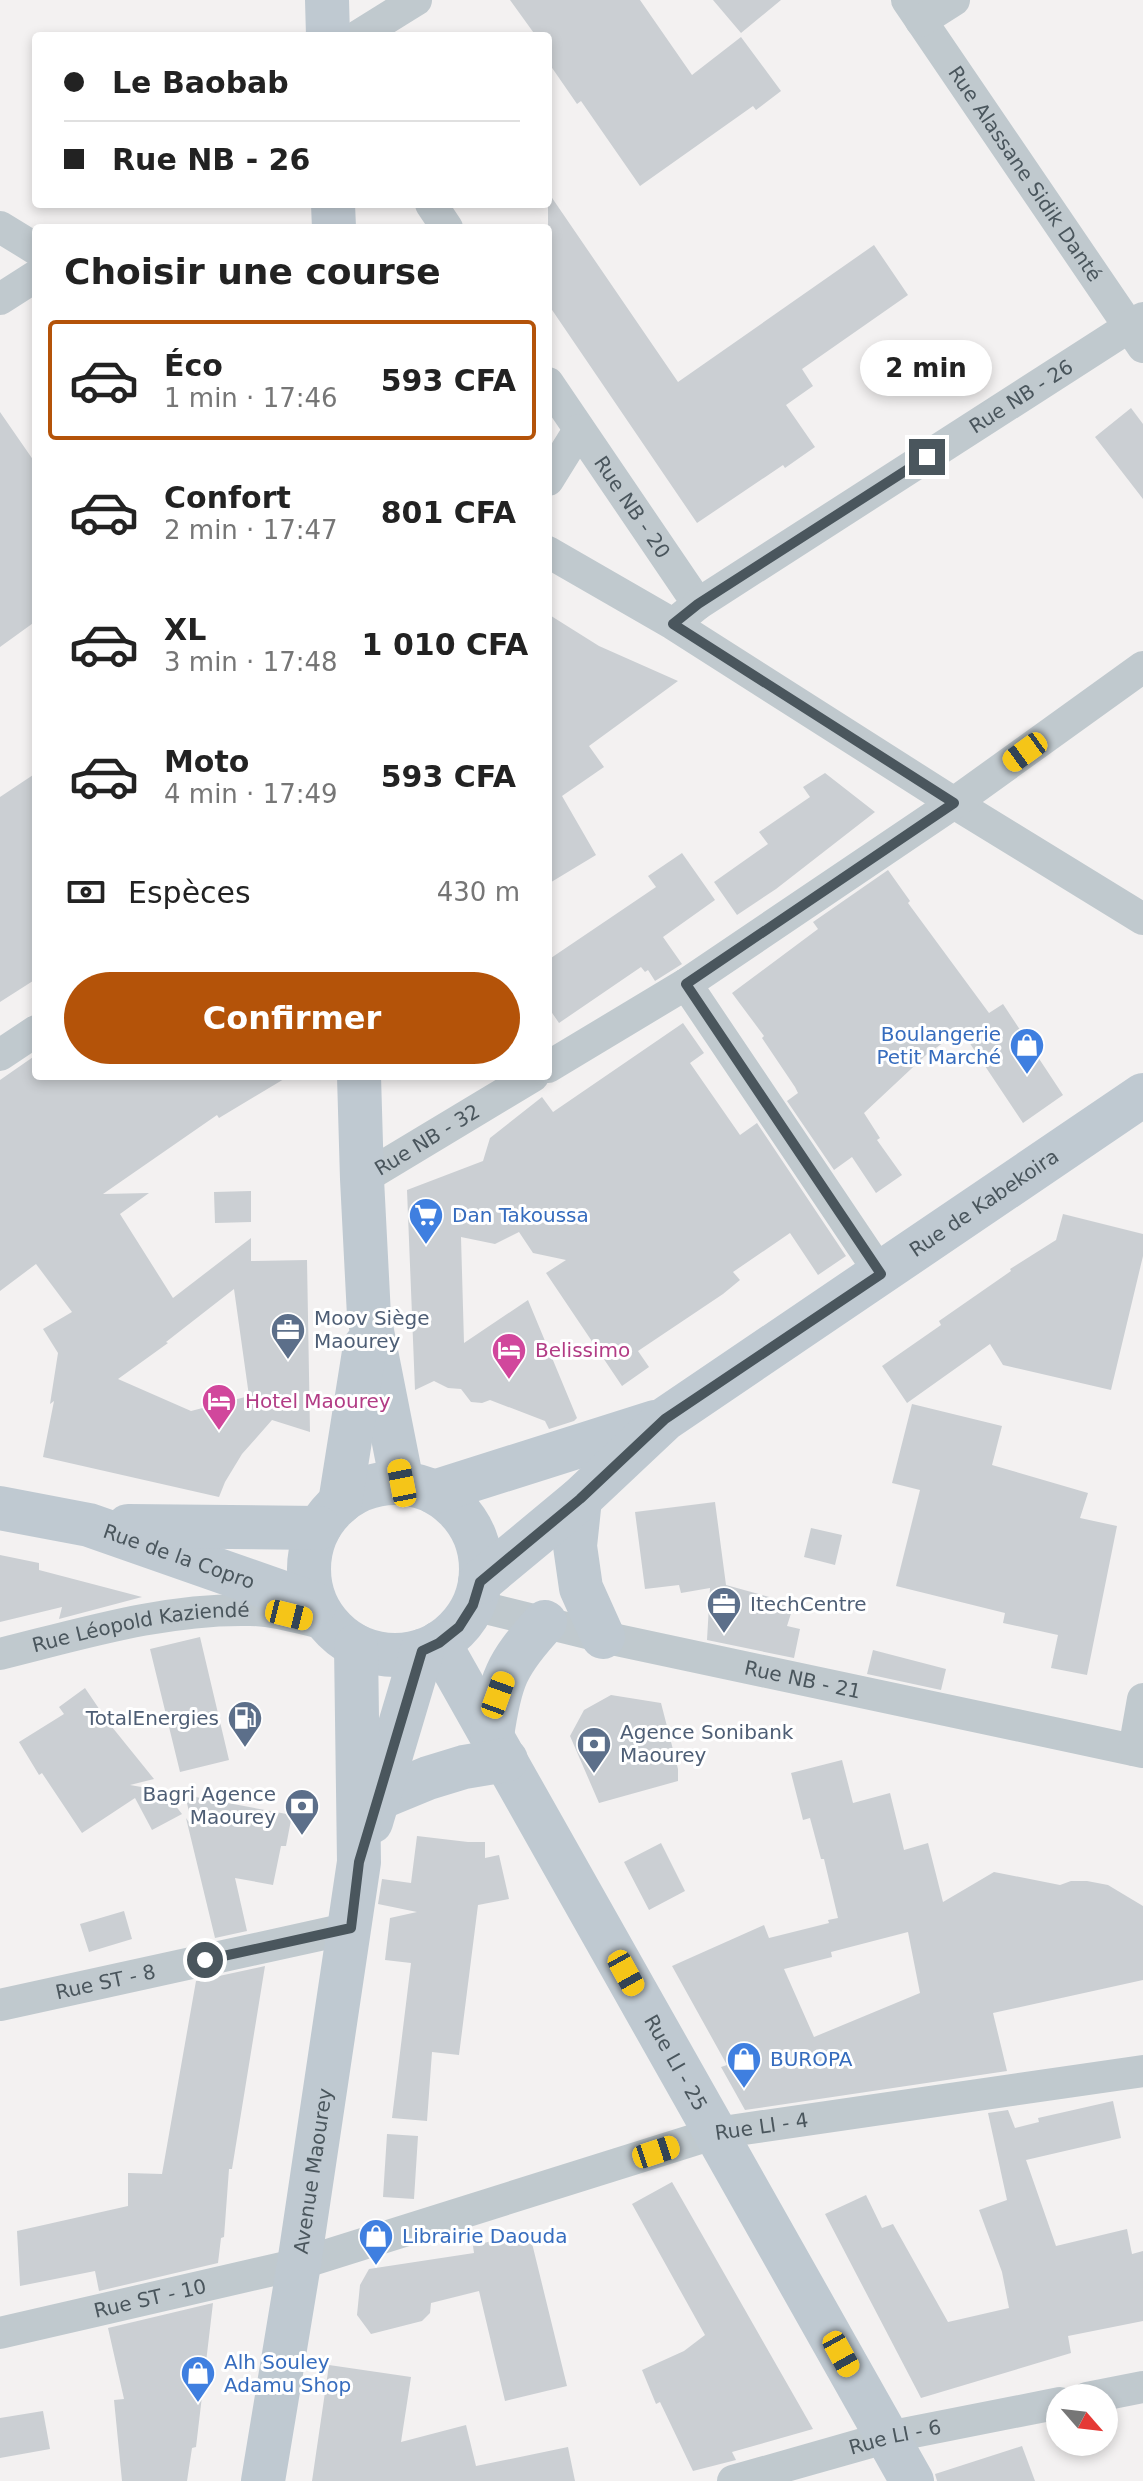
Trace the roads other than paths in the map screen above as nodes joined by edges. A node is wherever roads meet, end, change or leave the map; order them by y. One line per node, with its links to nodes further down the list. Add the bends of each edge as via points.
1 (327, 0): 5 (street)
2 (416, 0): 6 (street)
3 (954, 0): 4 (street)
4 (914, 10): 11 (street, Rue Alassane Sidik Danté)
5 (328, 32)
6 (364, 32)
7 (0, 227): 8 (street)
8 (32, 247)
9 (32, 279): 10 (street)
10 (0, 299)
11 (1139, 331): 16 (street, Rue NB - 26)
12 (552, 389): 13 (street, Rue NB - 20)
13 (579, 430): 14 (street); 16 (street, Rue NB - 20)
14 (552, 474)
15 (552, 554): 17 (street)
16 (698, 604): 17 (street)
17 (673, 624): 19 (street)
18 (1143, 667): 19 (street)
19 (954, 803): 20 (street); 21 (street)
20 (1143, 919)
21 (686, 984): 24 (street); 29 (street)
22 (32, 1034): 23 (street)
23 (0, 1055)
24 (552, 1065)
25 (359, 1080): 28 (street)
26 (526, 1080): 28 (street, Rue NB - 32)
27 (1143, 1095): 29 (street, Rue de Kabekoira)
28 (362, 1179): 30 (street)
29 (881, 1274): 31 (street, Rue de Kabekoira)
30 (369, 1316): 32 (street); 35 (street)
31 (665, 1419): 32 (street, Rue de Kabekoira); 33 (street, Rue de Kabekoira)
32 (418, 1488): 35 (street, via 380,1484 359,1491); 37 (street, via 452,1504 466,1521 480,1560)
33 (580, 1499): 37 (street, Rue de Kabekoira); 40 (street, via 575,1546 581,1588)
34 (0, 1508): 36 (street, Rue de la Copro)
35 (330, 1516): 36 (street, Rue de la Copro); 39 (street, via 310,1553 309,1579)
36 (89, 1525): 39 (street, Rue de la Copro)
37 (476, 1594): 38 (street, Rue NB - 21); 41 (street, via 459,1627)
38 (545, 1622): 40 (street, Rue NB - 21); 44 (street, via 509,1666 498,1695)
39 (333, 1625): 41 (street, via 377,1653 399,1655); 42 (street, Rue Léopold Kaziendé, via 253,1610 203,1611); 47 (street, Avenue Maourey)
40 (603, 1637): 45 (street, Rue NB - 21)
41 (430, 1647): 44 (street, Rue LI - 25); 46 (street, Avenue Maourey)
42 (0, 1654)
43 (1143, 1699): 45 (street)
44 (499, 1748): 46 (street, via 464,1767); 51 (street, Rue LI - 25)
45 (1138, 1751)
46 (377, 1799): 47 (street, Avenue Maourey)
47 (359, 1862): 48 (street, Avenue Maourey)
48 (351, 1928): 49 (street, Rue ST - 8); 52 (street, Avenue Maourey)
49 (0, 2005)
50 (1143, 2071): 51 (street, Rue LI - 4)
51 (716, 2133): 52 (street, Rue LI - 4); 57 (street, Rue LI - 25)
52 (299, 2264): 53 (street, Rue ST - 10); 58 (street, Avenue Maourey)
53 (0, 2333)
54 (1143, 2387): 55 (street)
55 (1118, 2392)
56 (1046, 2406): 57 (street, Rue LI - 6)
57 (888, 2437): 59 (street, Rue LI - 6); 60 (street, Rue LI - 25)
58 (263, 2481)
59 (733, 2481)
60 (912, 2481)

